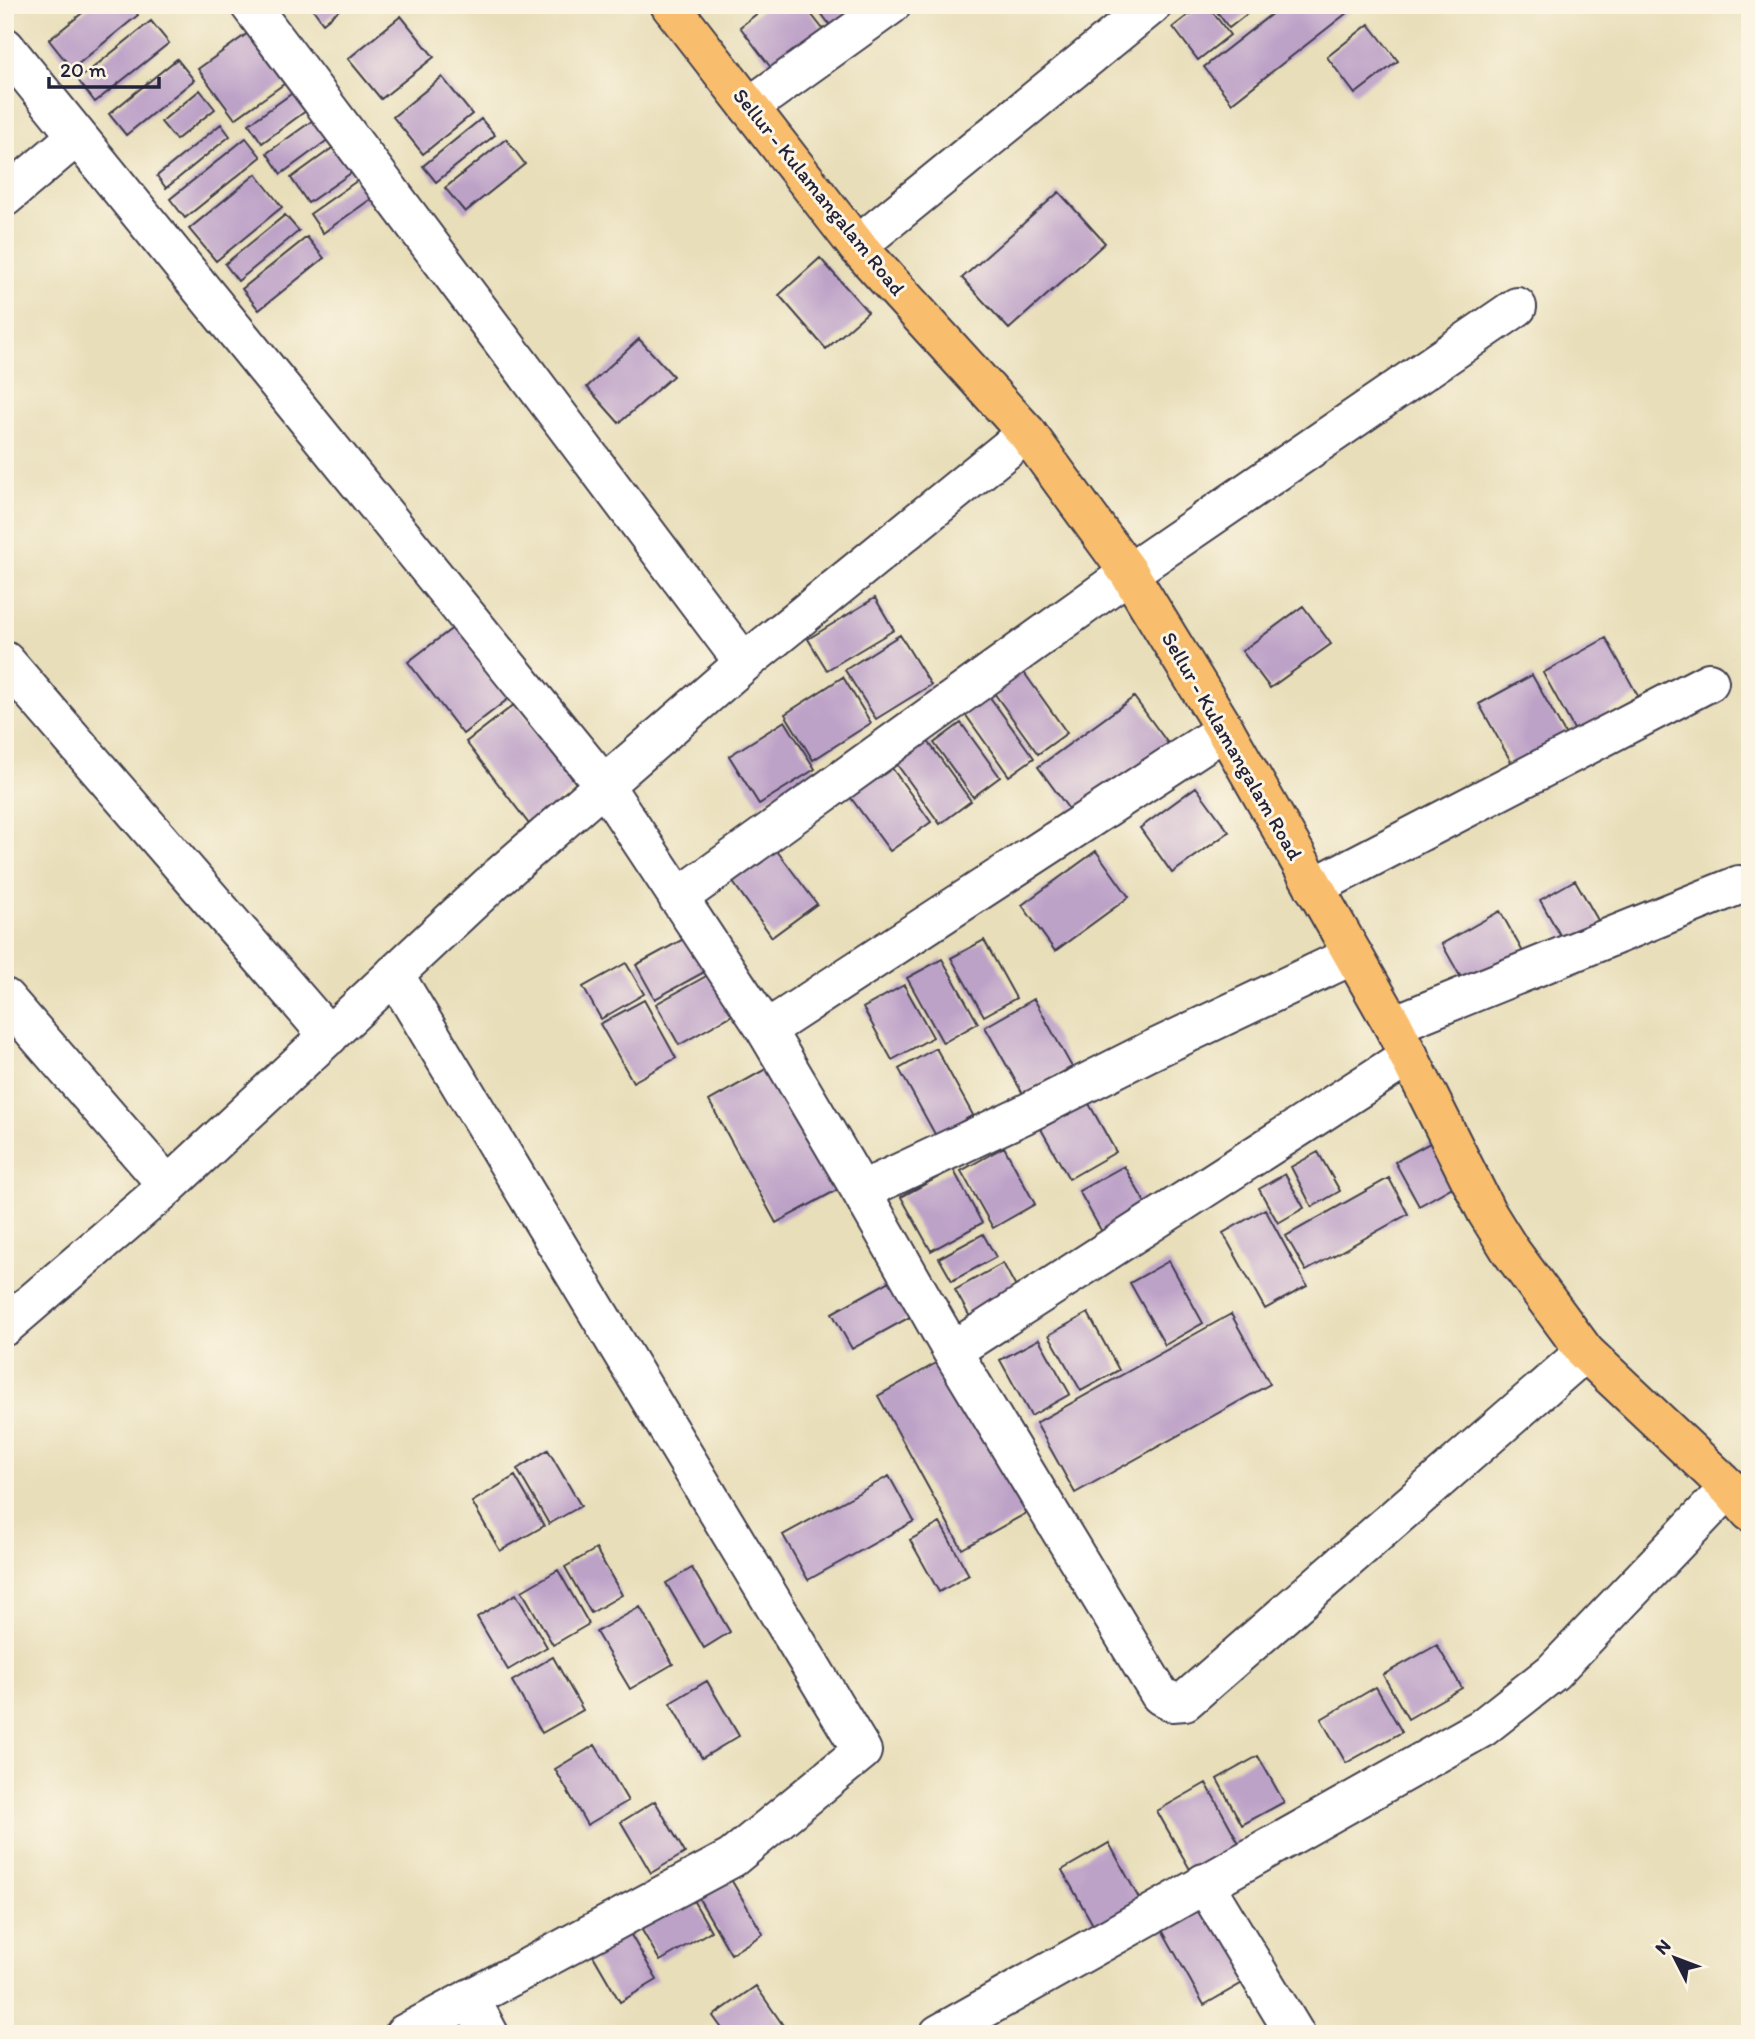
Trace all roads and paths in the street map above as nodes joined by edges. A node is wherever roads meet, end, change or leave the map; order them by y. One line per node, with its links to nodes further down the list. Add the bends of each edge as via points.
1 (250, 5): 14 (street)
2 (670, 5): 6 (main road, Sellur - Kulamangalam Road)
3 (891, 5): 6 (street)
4 (1152, 5): 9 (street)
5 (5, 47): 7 (street)
6 (749, 107): 9 (main road, Sellur - Kulamangalam Road)
7 (77, 136): 8 (street); 17 (street)
8 (5, 197)
9 (856, 246): 11 (main road, Sellur - Kulamangalam Road)
10 (1517, 307): 12 (street)
11 (1027, 433): 12 (main road, Sellur - Kulamangalam Road); 14 (street)
12 (1129, 573): 16 (main road, Sellur - Kulamangalam Road); 20 (street)
13 (5, 661): 25 (street)
14 (744, 663): 17 (street)
15 (1709, 682): 19 (street)
16 (1225, 730): 19 (main road, Sellur - Kulamangalam Road); 24 (street)
17 (604, 785): 20 (street); 22 (street)
18 (1739, 885): 26 (street)
19 (1314, 887): 21 (main road, Sellur - Kulamangalam Road)
20 (678, 898): 24 (street)
21 (1353, 955): 26 (main road, Sellur - Kulamangalam Road); 28 (street)
22 (394, 974): 25 (street); 34 (street, via 862,1751 732,1858)
23 (5, 998): 27 (street)
24 (766, 1030): 28 (street)
25 (329, 1035): 27 (street)
26 (1401, 1040): 30 (street); 31 (main road, Sellur - Kulamangalam Road, via 1487,1213)
27 (168, 1186): 29 (street)
28 (861, 1191): 30 (street)
29 (5, 1326)
30 (952, 1352): 31 (street, via 1160,1695 1172,1702 1185,1701)
31 (1586, 1352): 32 (main road, Sellur - Kulamangalam Road)
32 (1739, 1500): 33 (street, via 1553,1672 1482,1728)
33 (1204, 1884): 37 (street); 38 (street)
34 (470, 1998): 35 (street); 36 (street)
35 (404, 2034)
36 (489, 2034)
37 (939, 2034)
38 (1295, 2034)

